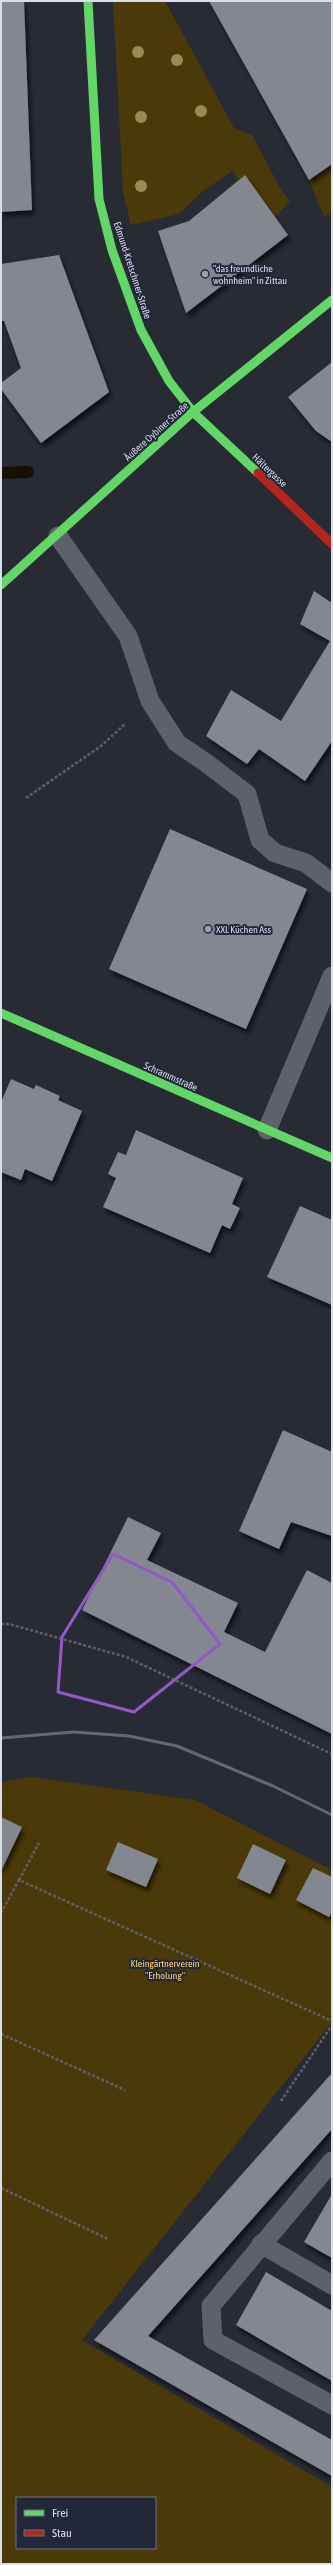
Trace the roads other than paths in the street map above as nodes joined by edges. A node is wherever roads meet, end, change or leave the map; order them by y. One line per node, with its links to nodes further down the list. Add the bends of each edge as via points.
1 (88, 1): 3 (street, Edmund-Kretschmer-Straße, via 99,199 112,250 141,330 169,381)
2 (332, 300): 3 (street, Äußere Oybiner Straße)
3 (193, 412): 4 (street, Äußere Oybiner Straße); 5 (street, Hältergasse)
4 (58, 536): 6 (street, Äußere Oybiner Straße); 7 (lane, via 128,636 150,701 177,743 247,794 260,840 274,853 306,863)
5 (332, 544)
6 (1, 585)
7 (332, 883)
8 (332, 976): 10 (lane)
9 (1, 1013): 10 (street, Schrammstraße)
10 (267, 1130): 11 (street, Schrammstraße)
11 (332, 1158)
12 (331, 2164): 13 (lane)
13 (261, 2244): 14 (lane); 15 (lane, via 211,2306 213,2340)
14 (332, 2285)
15 (332, 2405)

